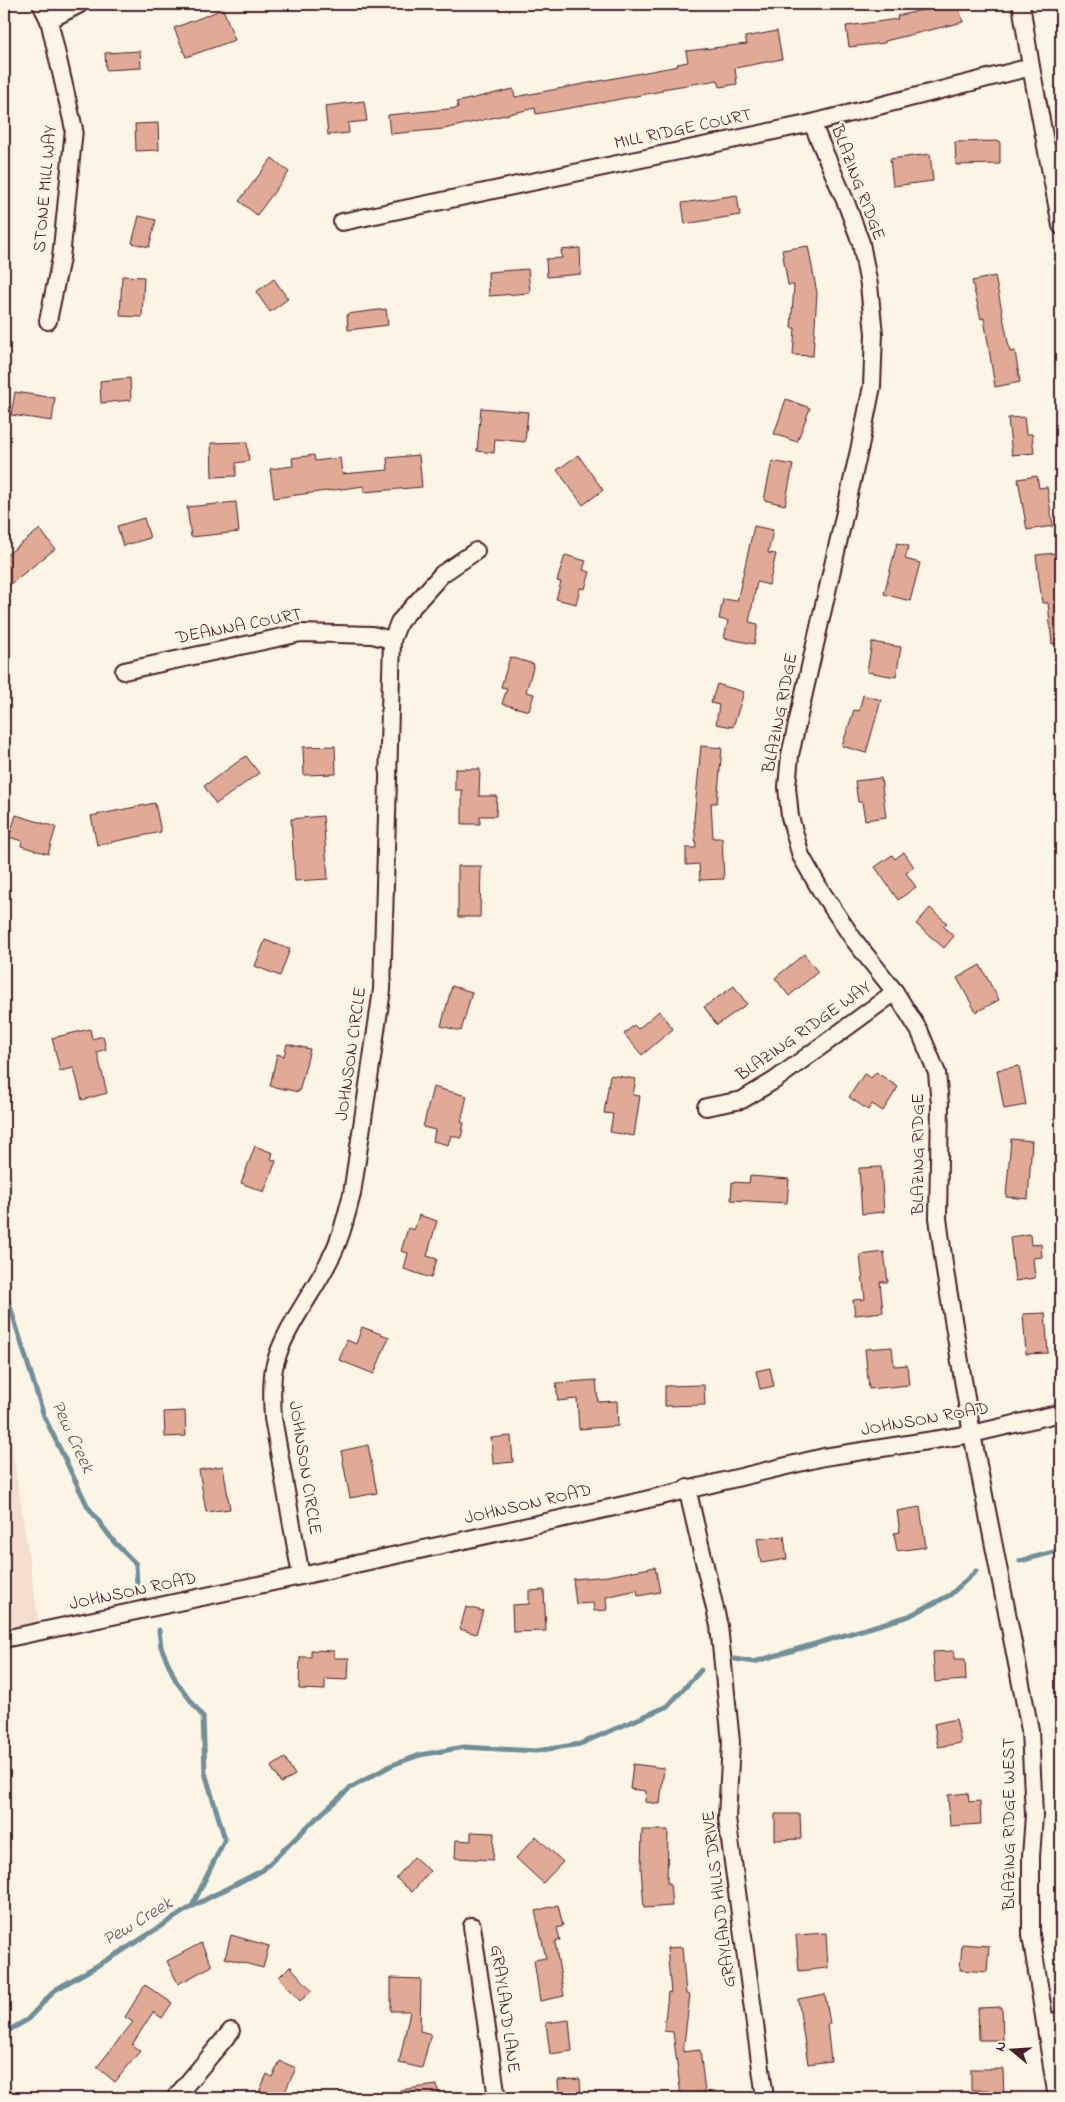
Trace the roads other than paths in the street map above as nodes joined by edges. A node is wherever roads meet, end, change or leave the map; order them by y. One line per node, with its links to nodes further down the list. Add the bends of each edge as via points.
1 (42, 4): 4 (street, STONE MILL WAY)
2 (80, 4): 4 (street)
3 (1021, 4): 5 (street)
4 (49, 20): 9 (street, STONE MILL WAY, via 74,129 61,258)
5 (1031, 67): 6 (street, MILL RIDGE COURT); 8 (street)
6 (812, 123): 7 (street, MILL RIDGE COURT); 13 (street, BLAZING RIDGE, via 861,243 874,334 872,386 790,755 787,787 790,817 801,856 854,940)
7 (342, 222)
8 (1061, 226)
9 (48, 321)
10 (476, 551): 11 (street, JOHNSON CIRCLE, via 442,574 399,622)
11 (392, 640): 12 (street, DEANNA COURT, via 372,635 301,633); 18 (street, JOHNSON CIRCLE, via 382,990 352,1194 331,1258 282,1346 274,1368 273,1418)
12 (124, 671)
13 (895, 992): 14 (street, BLAZING RIDGE WAY, via 759,1090 742,1100); 16 (street, BLAZING RIDGE, via 920,1032 937,1073 940,1104 938,1218)
14 (706, 1107)
15 (1061, 1413): 16 (street, JOHNSON ROAD)
16 (972, 1434): 17 (street, JOHNSON ROAD, via 824,1458); 22 (street, BLAZING RIDGE WEST, via 1030,1730 1034,1815 1031,1935)
17 (687, 1488): 18 (street, JOHNSON ROAD); 26 (street, GRAYLAND HILLS DRIVE, via 719,1626 731,1742 727,1818)
18 (301, 1576): 19 (street, JOHNSON ROAD)
19 (4, 1639)
20 (472, 1926): 25 (street, GRAYLAND LANE)
21 (1061, 2020): 22 (street)
22 (1045, 2023): 27 (street, BLAZING RIDGE WEST)
23 (231, 2031): 24 (street)
24 (175, 2098)
25 (497, 2098)
26 (766, 2098)
27 (1057, 2098)

